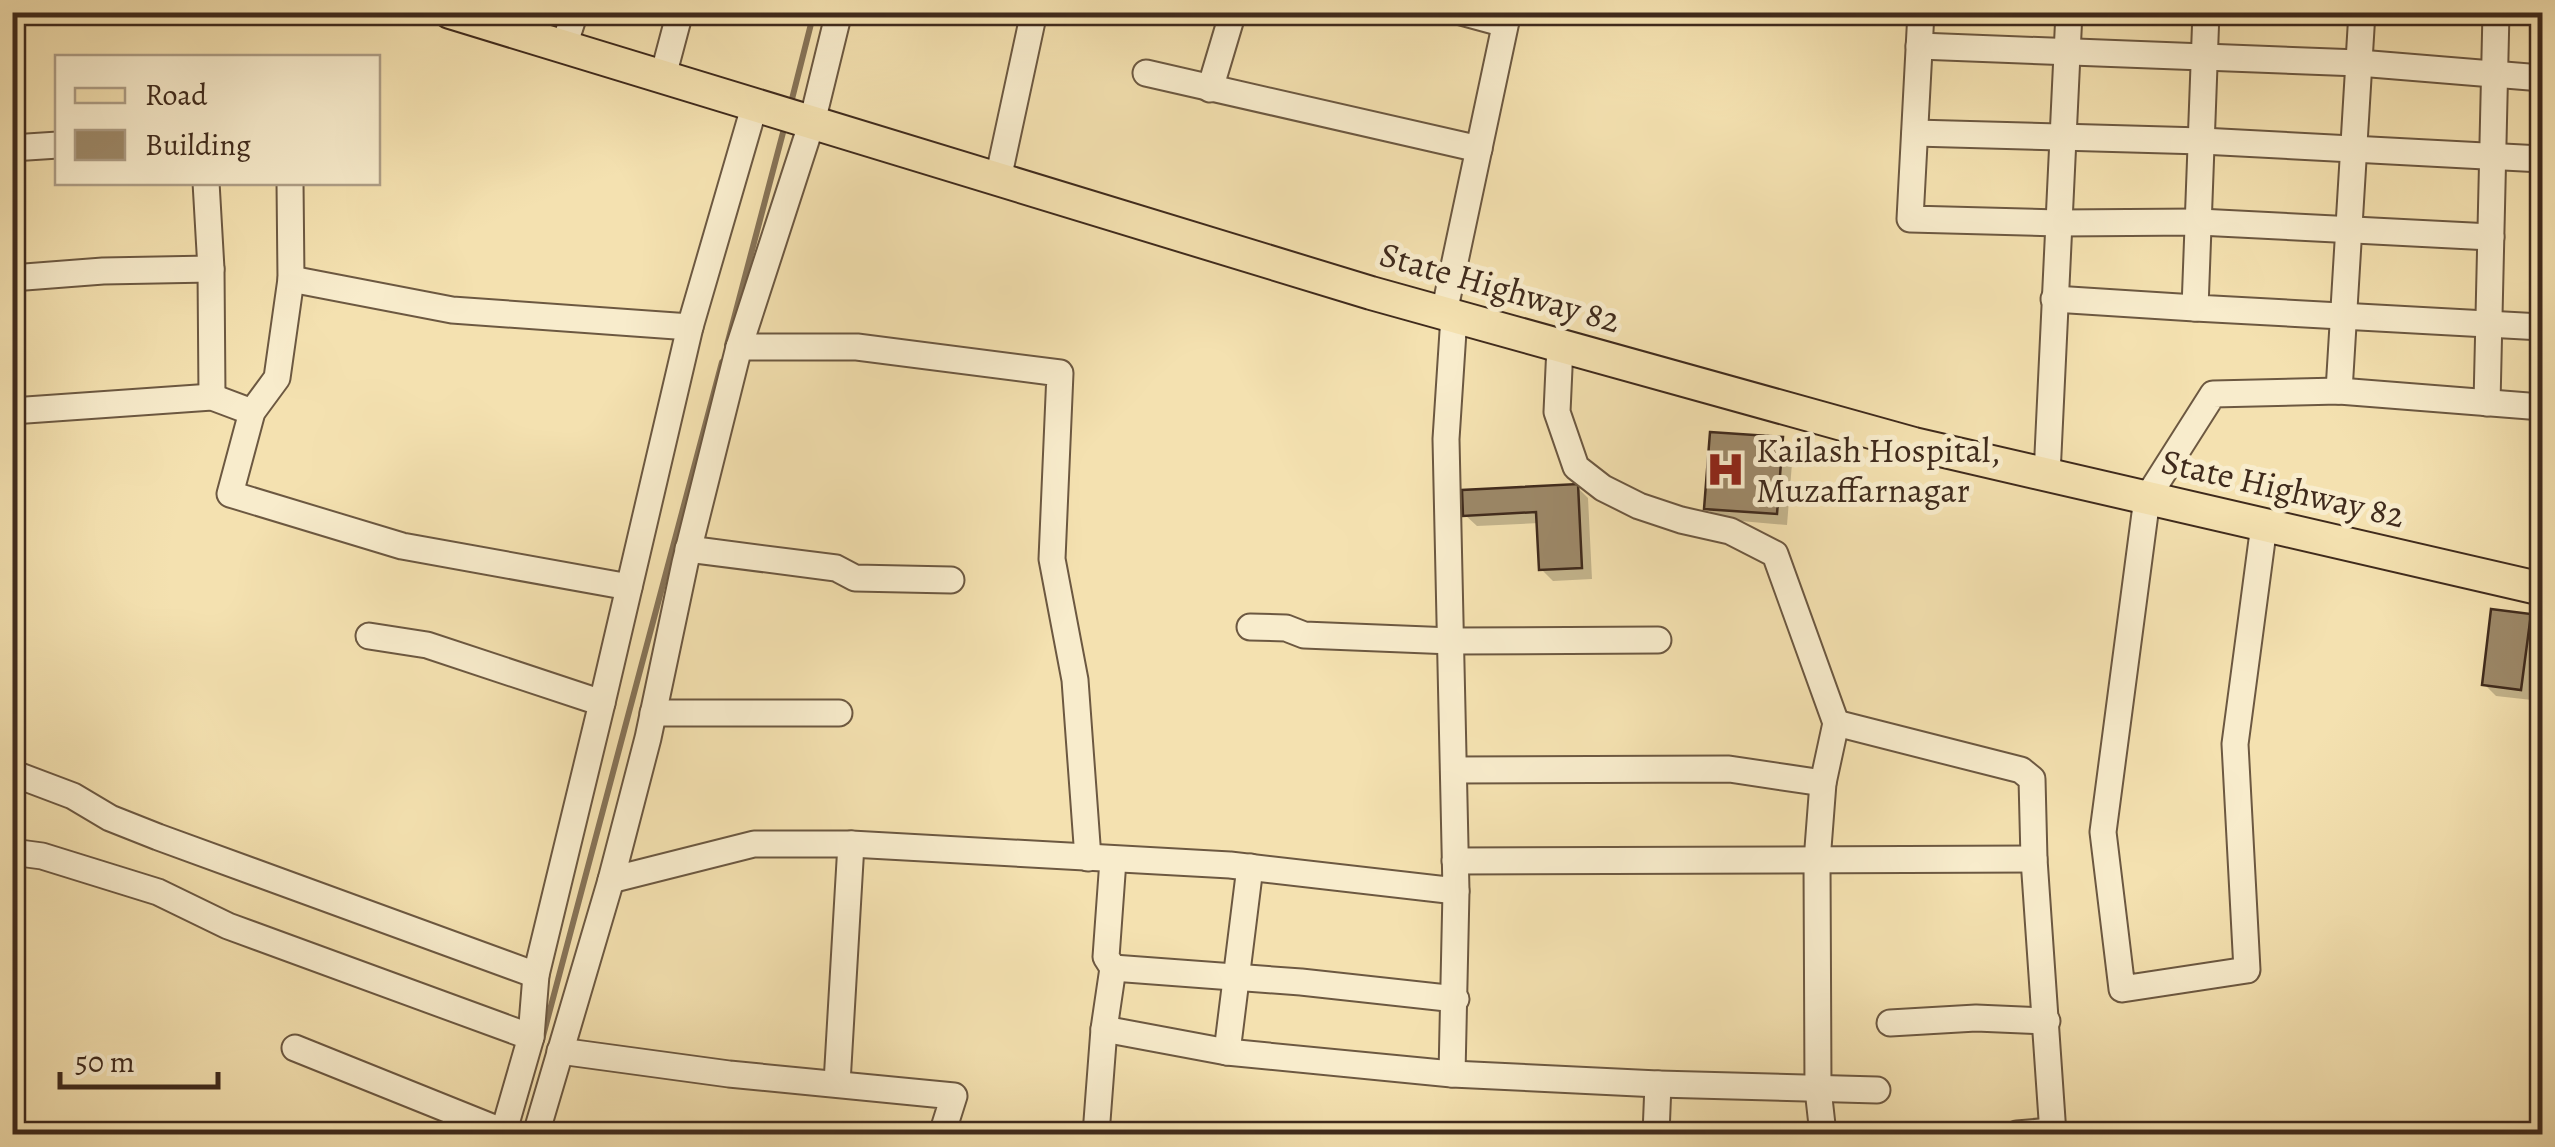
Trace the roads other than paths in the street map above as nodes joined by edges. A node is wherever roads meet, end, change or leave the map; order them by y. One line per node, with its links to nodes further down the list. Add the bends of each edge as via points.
1 (450, 12): 14 (main road, State Highway 82)
2 (575, 12): 14 (street)
3 (680, 12): 21 (street)
4 (839, 12): 24 (street)
5 (1034, 12): 34 (street)
6 (1233, 12): 23 (street)
7 (1461, 12): 13 (street)
8 (1921, 12): 15 (street)
9 (2069, 12): 16 (street)
10 (2206, 12): 17 (street)
11 (2362, 12): 18 (street)
12 (2496, 12): 20 (street)
13 (1507, 18): 30 (street)
14 (564, 46): 21 (main road, State Highway 82)
15 (1919, 46): 16 (street); 25 (street)
16 (2067, 51): 17 (street); 26 (street)
17 (2205, 57): 18 (street); 27 (street)
18 (2359, 62): 20 (street); 31 (street)
19 (1146, 73): 23 (street)
20 (2494, 74): 22 (street); 32 (street)
21 (664, 76): 24 (main road, State Highway 82)
22 (2542, 78)
23 (1210, 89): 30 (street)
24 (785, 114): 34 (main road, State Highway 82); 49 (street); 52 (street)
25 (1915, 133): 26 (street); 38 (street, via 1910,219)
26 (2063, 137): 27 (street); 38 (street)
27 (2202, 141): 31 (street); 37 (street)
28 (55, 145): 29 (street)
29 (12, 148)
30 (1479, 149): 46 (street)
31 (2354, 149): 32 (street); 39 (street)
32 (2492, 157): 33 (street); 40 (street)
33 (2542, 159)
34 (998, 179): 46 (main road, State Highway 82)
35 (206, 185): 41 (street)
36 (290, 185): 43 (street)
37 (2198, 222): 38 (street); 39 (street); 45 (street)
38 (2058, 223): 44 (street)
39 (2349, 227): 40 (street); 47 (street)
40 (2491, 237): 48 (street)
41 (211, 270): 42 (street); 54 (street)
42 (12, 278)
43 (292, 279): 49 (street, via 452,310); 58 (street, via 276,378)
44 (2054, 299): 45 (street); 59 (street)
45 (2196, 308): 47 (street)
46 (1449, 315): 51 (main road, State Highway 82); 69 (street)
47 (2343, 318): 48 (street); 53 (street)
48 (2489, 325): 50 (street); 55 (street)
49 (690, 327): 64 (street)
50 (2542, 327)
51 (1560, 346): 59 (main road, State Highway 82); 73 (street, via 1557,412 1576,468 1639,506 1730,530 1775,554)
52 (739, 347): 62 (street); 79 (street, via 857,347 1060,373 1052,559)
53 (2339, 391): 55 (street); 60 (street, via 2213,394)
54 (212, 397): 57 (street); 58 (street)
55 (2487, 403): 56 (street)
56 (2542, 407)
57 (12, 411)
58 (252, 412): 64 (street, via 230,494 402,546)
59 (2047, 475): 60 (main road, State Highway 82)
60 (2148, 498): 61 (main road, State Highway 82); 61 (street, via 2103,832 2122,989 2247,970 2235,744)
61 (2264, 524): 65 (main road, State Highway 82)
62 (688, 549): 63 (street, via 836,568 855,578); 72 (street)
63 (950, 580)
64 (629, 588): 70 (street)
65 (2542, 589)
66 (1250, 628): 69 (street)
67 (369, 636): 70 (street, via 426,645)
68 (1658, 640): 69 (street)
69 (1452, 641): 74 (street)
70 (602, 703): 87 (street)
71 (839, 712): 72 (street)
72 (653, 713): 84 (street)
73 (1836, 723): 76 (street); 80 (street, via 2021,770 2032,780)
74 (1454, 770): 76 (street, via 1729,769); 81 (street)
75 (12, 773): 87 (street, via 158,837)
76 (1823, 783): 82 (street)
77 (851, 844): 79 (street); 84 (street, via 754,844); 98 (street)
78 (12, 852): 93 (street, via 158,892 228,926)
79 (1101, 859): 83 (street); 86 (street, via 1106,957)
80 (2034, 859): 82 (street); 90 (street)
81 (1456, 861): 82 (street); 85 (street)
82 (1817, 861): 100 (street)
83 (1250, 867): 85 (street); 88 (street)
84 (610, 880): 95 (street)
85 (1456, 890): 89 (street)
86 (1113, 968): 88 (street); 92 (street)
87 (536, 975): 93 (street)
88 (1236, 977): 89 (street); 96 (street)
89 (1456, 999): 97 (street)
90 (2047, 1020): 91 (street); 103 (street)
91 (1890, 1024)
92 (1104, 1030): 96 (street); 106 (street)
93 (531, 1037): 102 (street)
94 (296, 1048): 102 (street)
95 (560, 1051): 98 (street); 104 (street)
96 (1226, 1052): 97 (street)
97 (1452, 1074): 99 (street)
98 (838, 1083): 105 (street, via 954,1096)
99 (1658, 1084): 100 (street); 107 (street)
100 (1818, 1090): 101 (street); 108 (street)
101 (1877, 1090)
102 (503, 1133)
103 (2052, 1133): 109 (street)
104 (536, 1134)
105 (942, 1134)
106 (1096, 1134)
107 (1656, 1134)
108 (1822, 1134)
109 (2017, 1134)

